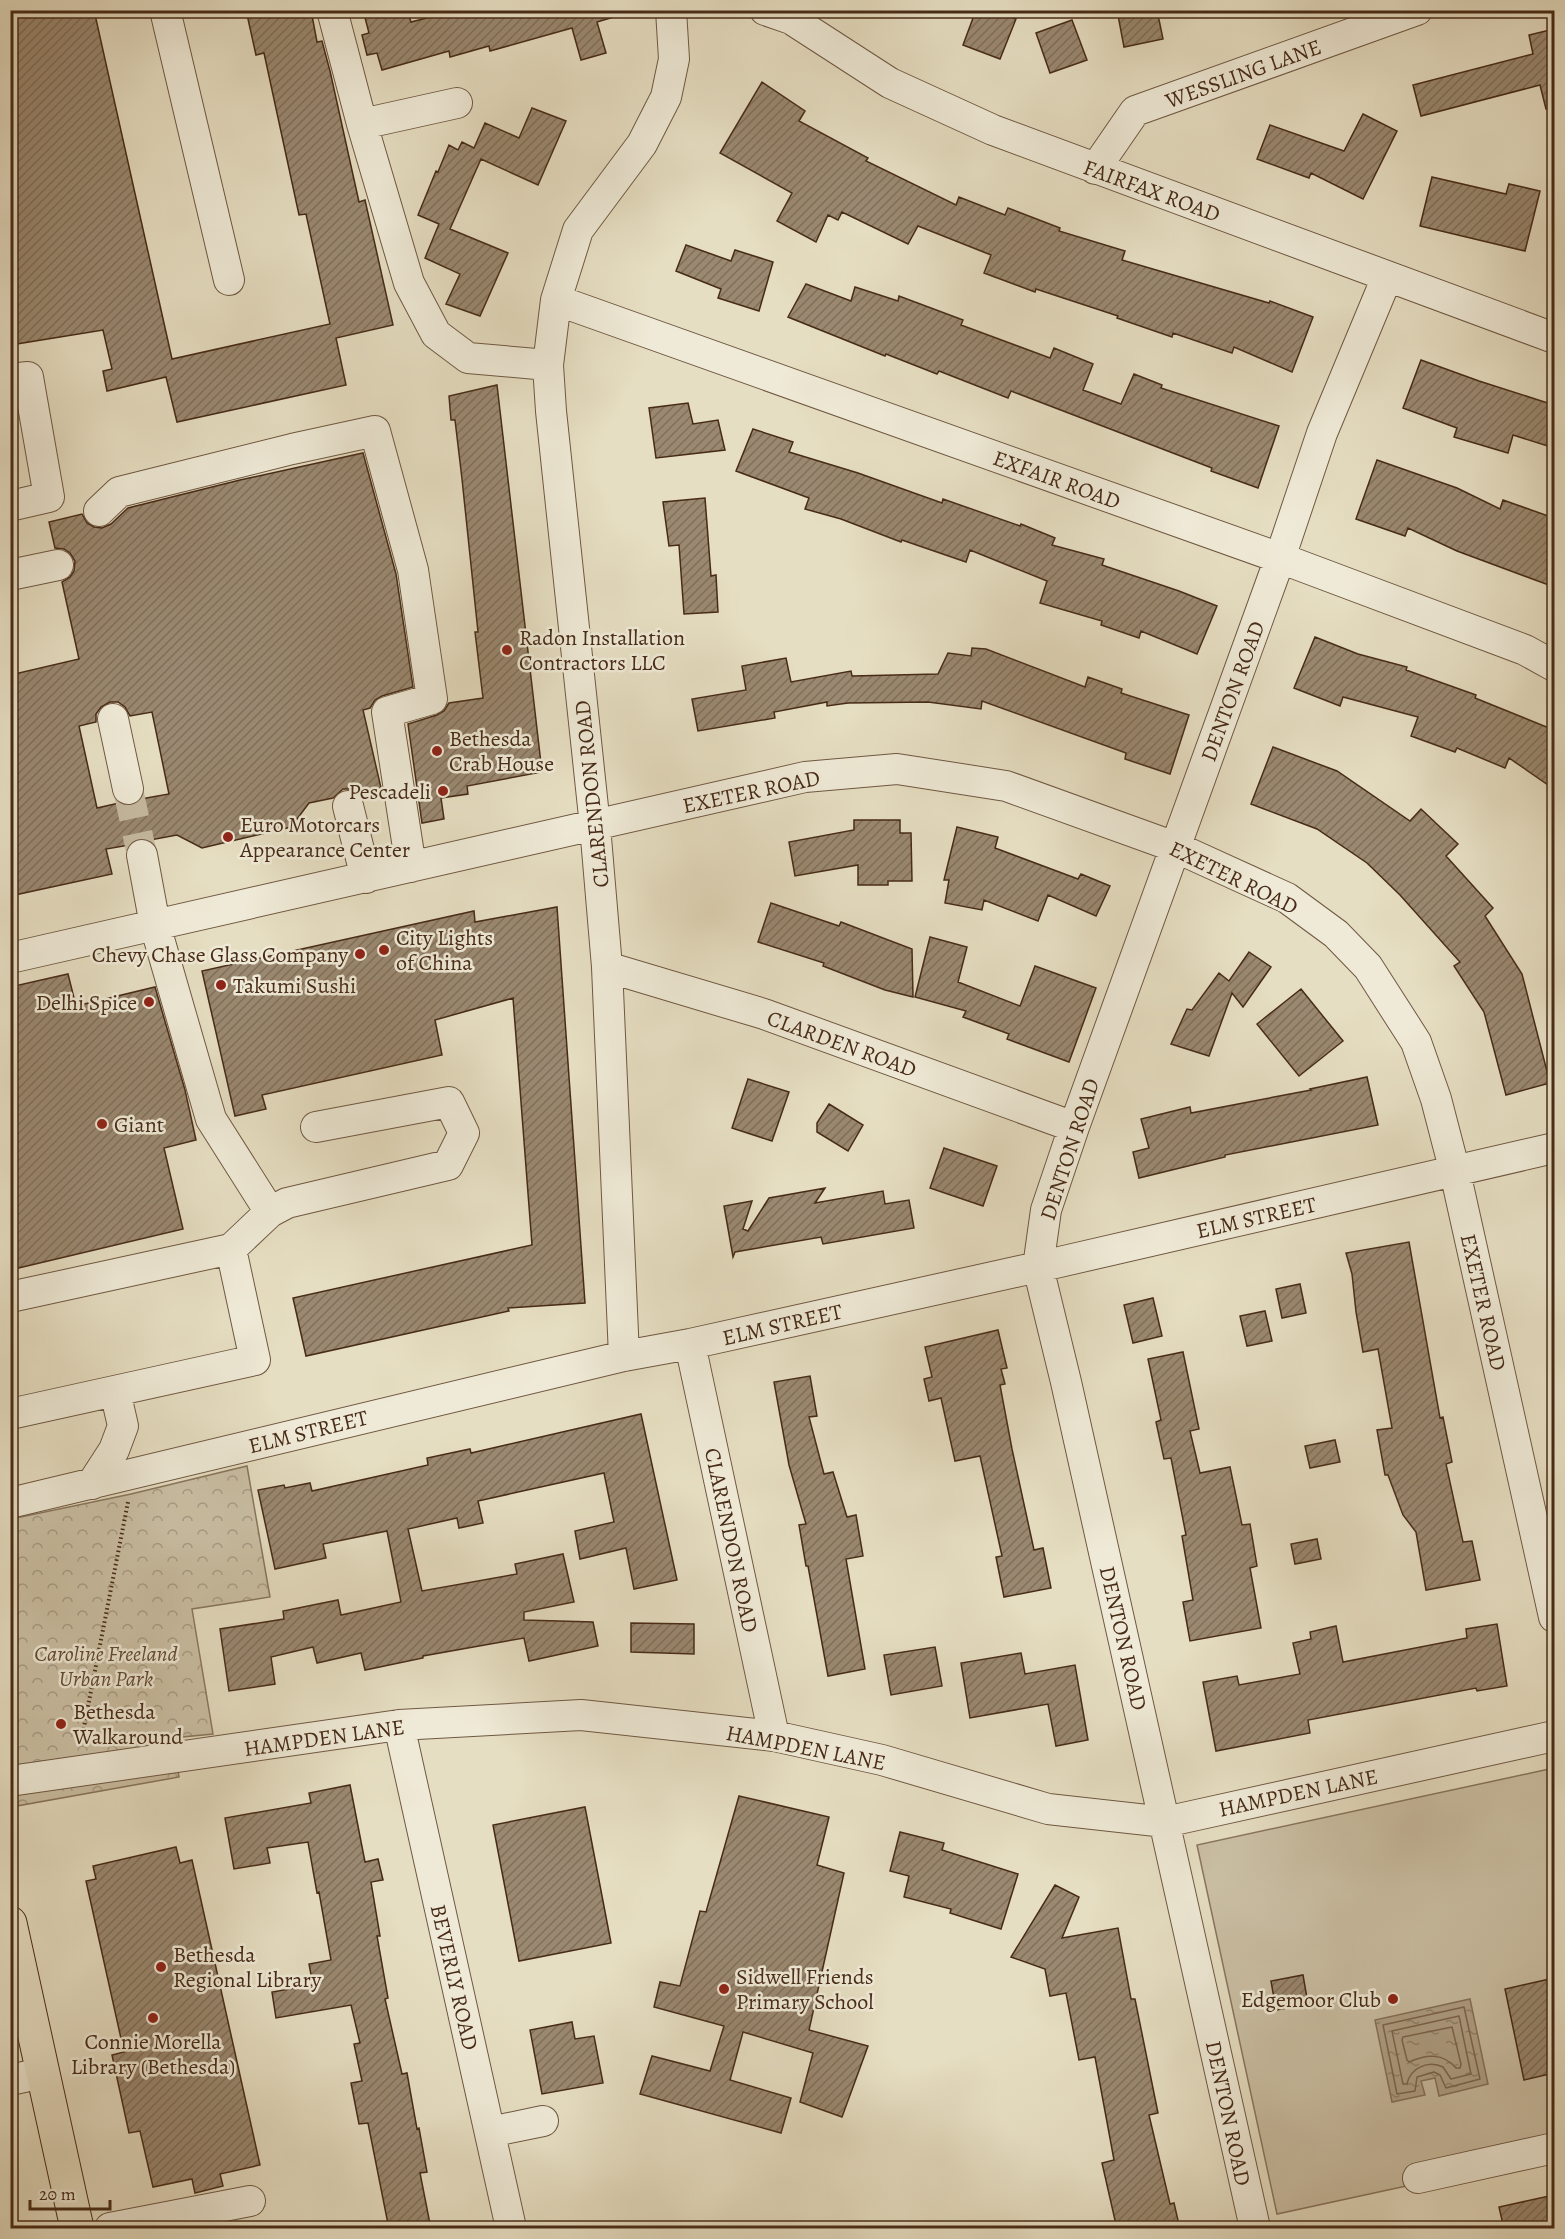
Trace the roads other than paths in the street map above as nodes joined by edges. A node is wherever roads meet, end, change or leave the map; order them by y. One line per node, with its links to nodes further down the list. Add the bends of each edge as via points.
1 (165, 10): 10 (street)
2 (332, 10): 7 (street)
3 (765, 10): 8 (street, FAIRFAX ROAD, via 790,19 890,83 993,130)
4 (1417, 10): 8 (street, WESSLING LANE, via 1135,111)
5 (674, 11): 11 (street, CLARENDON ROAD, via 674,59 666,96 642,144 578,230)
6 (457, 104): 7 (street)
7 (362, 124): 13 (street, via 409,283 436,334 468,358)
8 (1095, 169): 9 (street, FAIRFAX ROAD)
9 (1388, 276): 12 (street, FAIRFAX ROAD); 17 (street, DENTON ROAD, via 1322,433)
10 (228, 280)
11 (556, 300): 13 (street, CLARENDON ROAD); 17 (street, EXFAIR ROAD)
12 (1554, 338)
13 (548, 365): 24 (street, CLARENDON ROAD)
14 (10, 379): 15 (street, via 28,377 49,497)
15 (10, 507)
16 (99, 511): 27 (street, via 119,492 168,488 375,431 413,570 432,699 387,712)
17 (1280, 558): 20 (street, EXFAIR ROAD, via 1525,650); 25 (street, DENTON ROAD)
18 (58, 565): 19 (street)
19 (10, 575)
20 (1554, 666)
21 (113, 720): 22 (street)
22 (128, 789)
23 (348, 807): 28 (street)
24 (595, 826): 25 (street, EXETER ROAD, via 805,777 897,769 1006,786); 27 (street, EXETER ROAD); 31 (street, CLARENDON ROAD)
25 (1174, 847): 33 (street, DENTON ROAD); 35 (street, EXETER ROAD, via 1287,898 1336,934 1368,967 1416,1042 1437,1099)
26 (142, 855): 29 (street)
27 (411, 867): 28 (street, EXETER ROAD)
28 (366, 878): 29 (street, EXETER ROAD)
29 (154, 926): 30 (street, EXETER ROAD); 36 (street, via 211,1119)
30 (10, 958)
31 (607, 967): 33 (street, CLARDEN ROAD, via 764,1014); 41 (street, CLARENDON ROAD)
32 (316, 1127): 36 (street, via 449,1102 465,1133 448,1165 287,1203)
33 (1074, 1127): 38 (street, DENTON ROAD, via 1046,1210)
34 (1554, 1149): 35 (street, ELM STREET)
35 (1455, 1172): 38 (street, ELM STREET); 46 (street, EXETER ROAD)
36 (270, 1212): 37 (street)
37 (231, 1249): 39 (street); 42 (street, via 255,1360)
38 (1038, 1267): 40 (street, ELM STREET); 51 (street, DENTON ROAD)
39 (10, 1297)
40 (690, 1344): 41 (street, ELM STREET); 48 (street, CLARENDON ROAD)
41 (624, 1356): 44 (street, ELM STREET)
42 (116, 1391): 43 (street); 44 (street, via 123,1426 114,1450)
43 (10, 1414)
44 (92, 1484): 45 (street, ELM STREET)
45 (10, 1503)
46 (1554, 1617)
47 (399, 1725): 48 (street, HAMPDEN LANE, via 581,1715); 50 (street, HAMPDEN LANE); 56 (street, BEVERLY ROAD)
48 (774, 1736): 51 (street, HAMPDEN LANE, via 882,1760 1048,1809)
49 (1554, 1736): 51 (street, HAMPDEN LANE)
50 (10, 1780)
51 (1165, 1822): 63 (street, DENTON ROAD)
52 (10, 1923): 53 (main road)
53 (42, 2073): 54 (street); 60 (main road)
54 (10, 2080)
55 (543, 2121): 56 (street)
56 (490, 2132): 62 (street, BEVERLY ROAD)
57 (1554, 2148): 58 (street)
58 (1418, 2178)
59 (250, 2201): 61 (street)
60 (77, 2229)
61 (110, 2229)
62 (512, 2229)
63 (1255, 2229)

